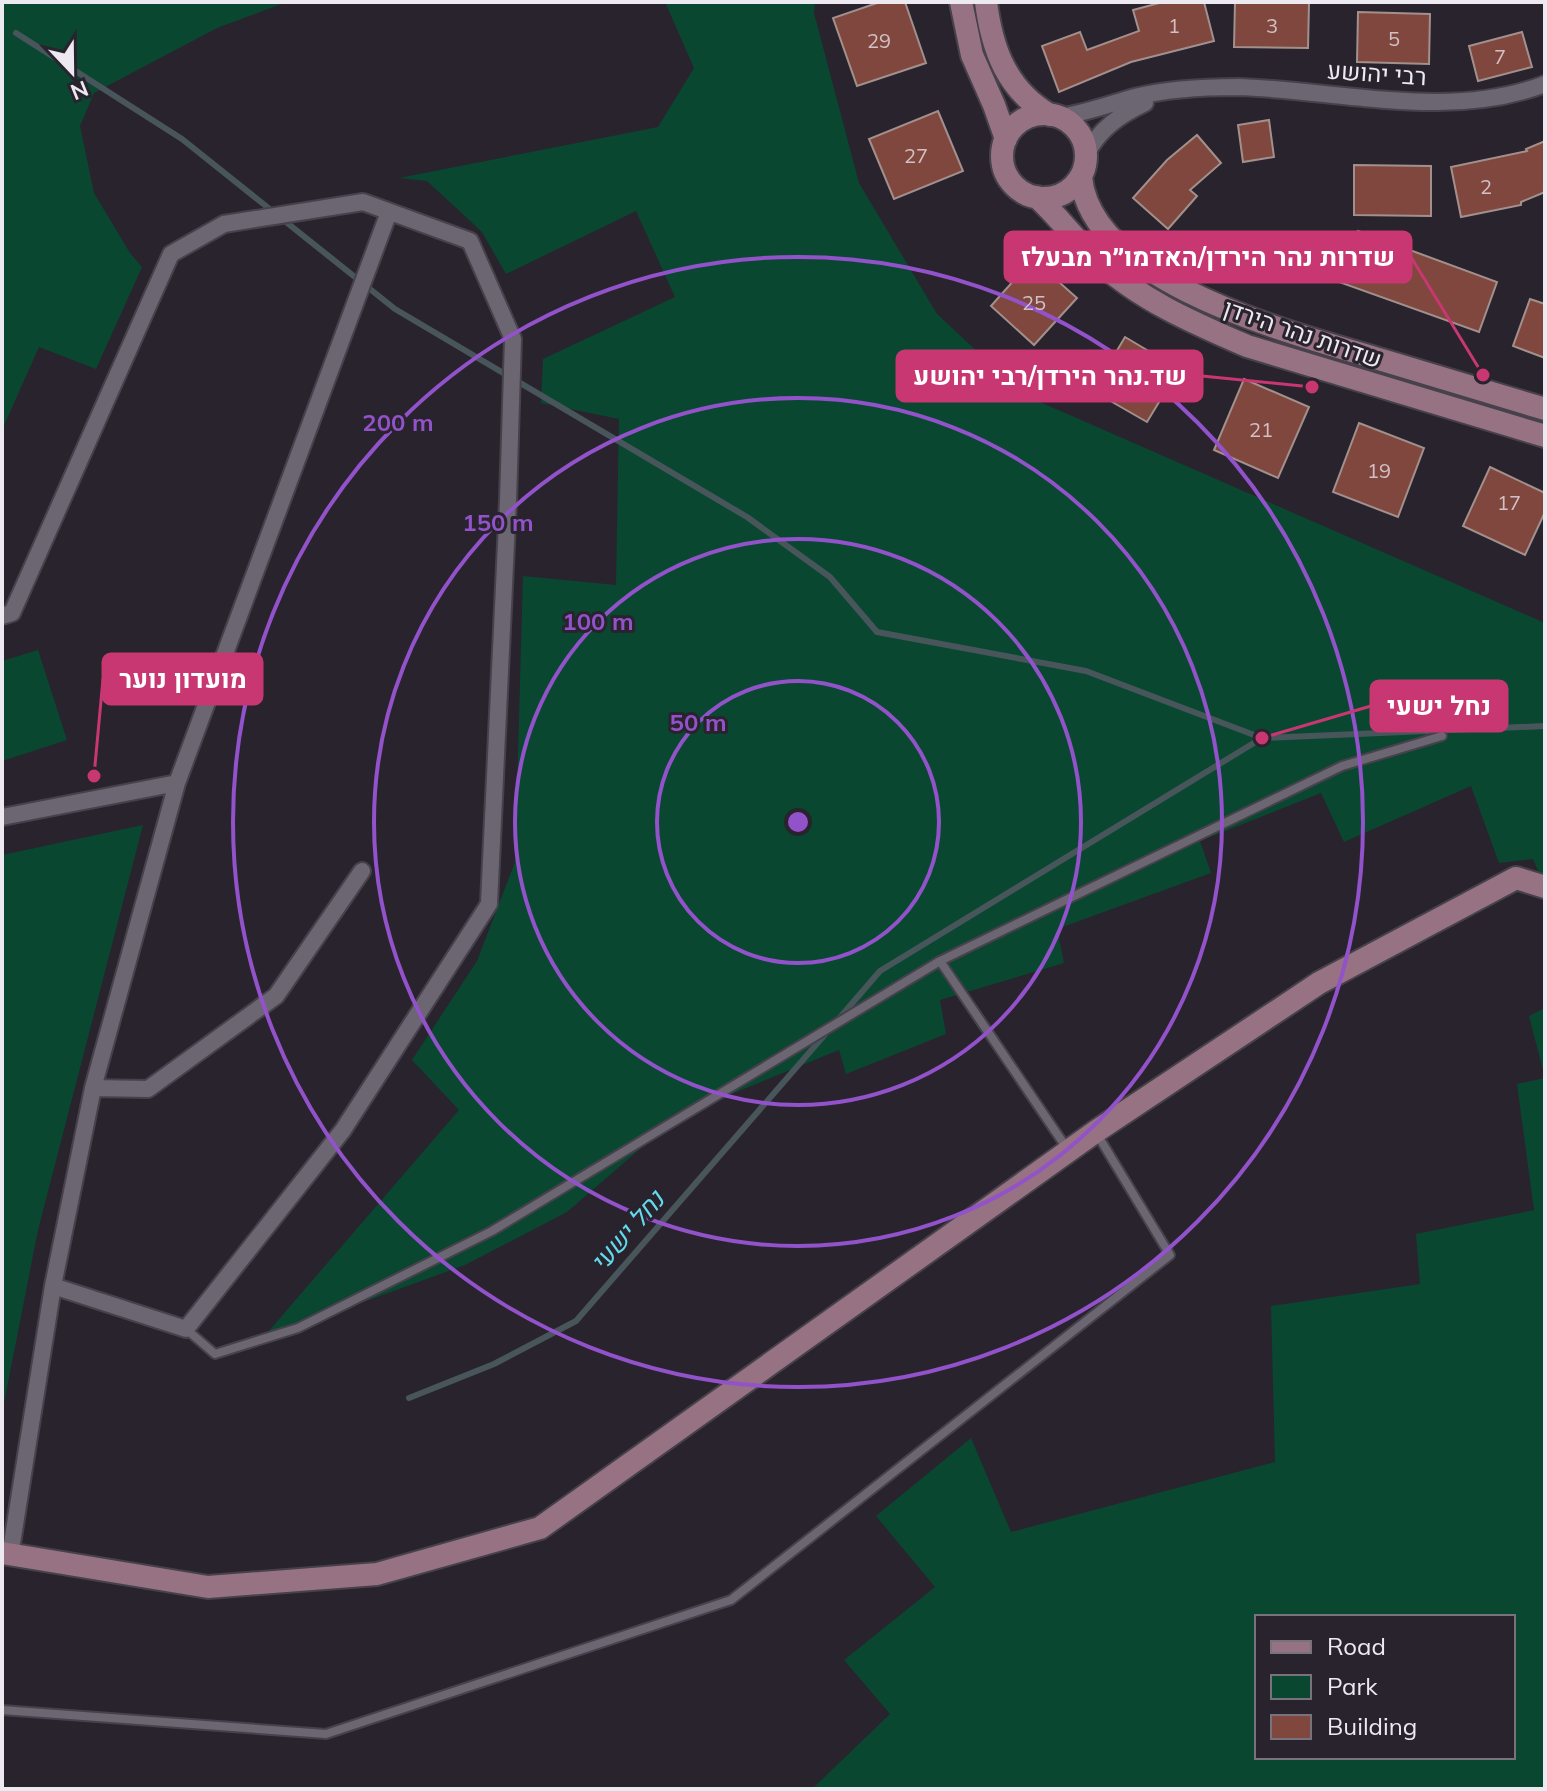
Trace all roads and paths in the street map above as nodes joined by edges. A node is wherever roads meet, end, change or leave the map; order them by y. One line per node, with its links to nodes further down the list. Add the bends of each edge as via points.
1 (961, 2): 6 (street, via 972,55)
2 (986, 2): 5 (street, via 1004,68 1016,88)
3 (1545, 84): 4 (street, רבי יהושע, via 1468,101)
4 (1205, 89): 5 (street, רבי יהושע, via 1158,92); 7 (street, רבי יהושע, via 1173,94 1126,112 1094,140)
5 (1055, 116): 6 (street, via 1024,119); 7 (street, via 1078,132)
6 (1006, 139): 8 (street, via 1002,152 1007,176)
7 (1084, 166): 8 (street, via 1062,194); 10 (street, שדרות נהר הירדן, via 1086,203 1099,225 1130,254 1184,289 1256,322)
8 (1037, 197): 11 (street, שדרות נהר הירדן, via 1114,275 1172,312 1247,346)
9 (389, 212): 12 (street, via 363,202 224,224 171,254 12,613); 14 (street); 23 (street, via 470,241 513,339 489,904 343,1130)
10 (1545, 409)
11 (1545, 436)
12 (2, 616)
13 (1442, 736): 18 (lane, via 1342,766)
14 (177, 783): 15 (street); 19 (street)
15 (2, 817)
16 (362, 871): 19 (street, via 276,996 148,1089)
17 (1545, 887): 20 (street, via 1516,878 1319,983)
18 (940, 961): 21 (lane); 23 (lane, via 492,1231 298,1328 215,1354)
19 (93, 1088): 22 (street)
20 (1095, 1132): 21 (street); 25 (lane, via 1170,1255 731,1600 326,1734)
21 (1068, 1151): 24 (street, via 540,1528 377,1574 208,1587)
22 (53, 1286): 23 (street); 24 (street)
23 (186, 1329)
24 (6, 1554)
25 (2, 1710)

